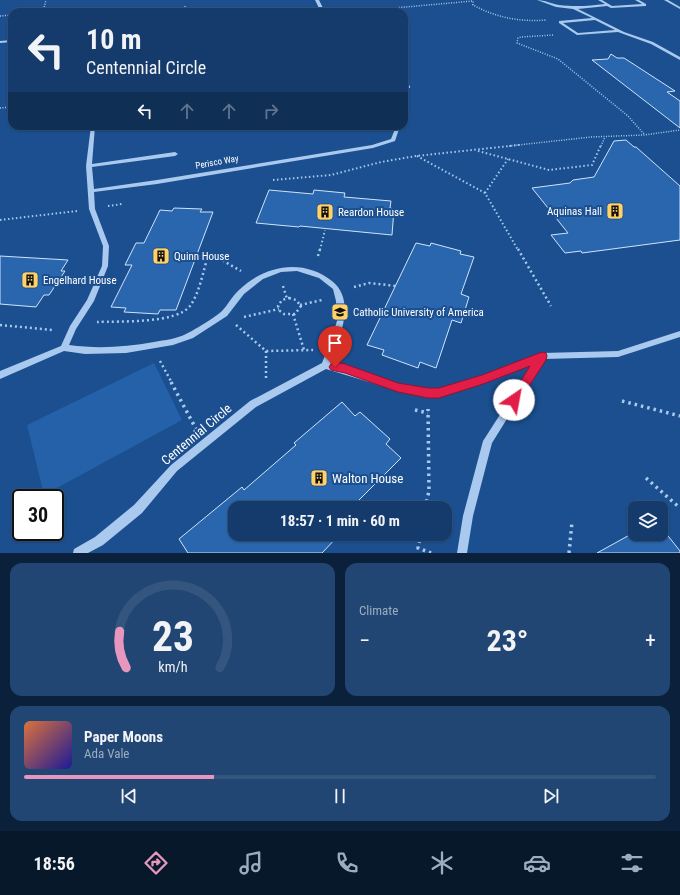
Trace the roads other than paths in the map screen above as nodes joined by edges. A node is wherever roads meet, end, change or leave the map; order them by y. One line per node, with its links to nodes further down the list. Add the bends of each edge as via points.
1 (539, 0): 6 (street, via 556,6)
2 (600, 0): 5 (street)
3 (637, 0): 5 (street, via 645,5)
4 (666, 0): 7 (street)
5 (608, 5): 6 (street)
6 (574, 8): 8 (street)
7 (680, 8)
8 (597, 19): 9 (street); 9 (street, via 560,22 577,34)
9 (619, 31): 10 (street)
10 (680, 59)
11 (92, 130): 14 (street)
12 (397, 130): 15 (street, Perisco Way, via 393,140 373,146)
13 (176, 154): 14 (street)
14 (88, 166): 15 (street)
15 (91, 191): 17 (street, via 92,209 106,246 105,266 90,301)
16 (680, 334): 18 (street, via 618,354)
17 (64, 348): 19 (street, via 85,351 126,350 174,342 190,336 224,314 241,292 261,277 280,270 297,269 320,276 336,288 339,296 341,321); 20 (street)
18 (542, 356): 19 (street, via 483,380 439,393 398,388 345,369); 22 (street, via 488,440 468,516)
19 (325, 365): 21 (street, Centennial Circle, via 253,404 174,468 138,509 99,541)
20 (0, 375)
21 (78, 553)
22 (462, 553)

